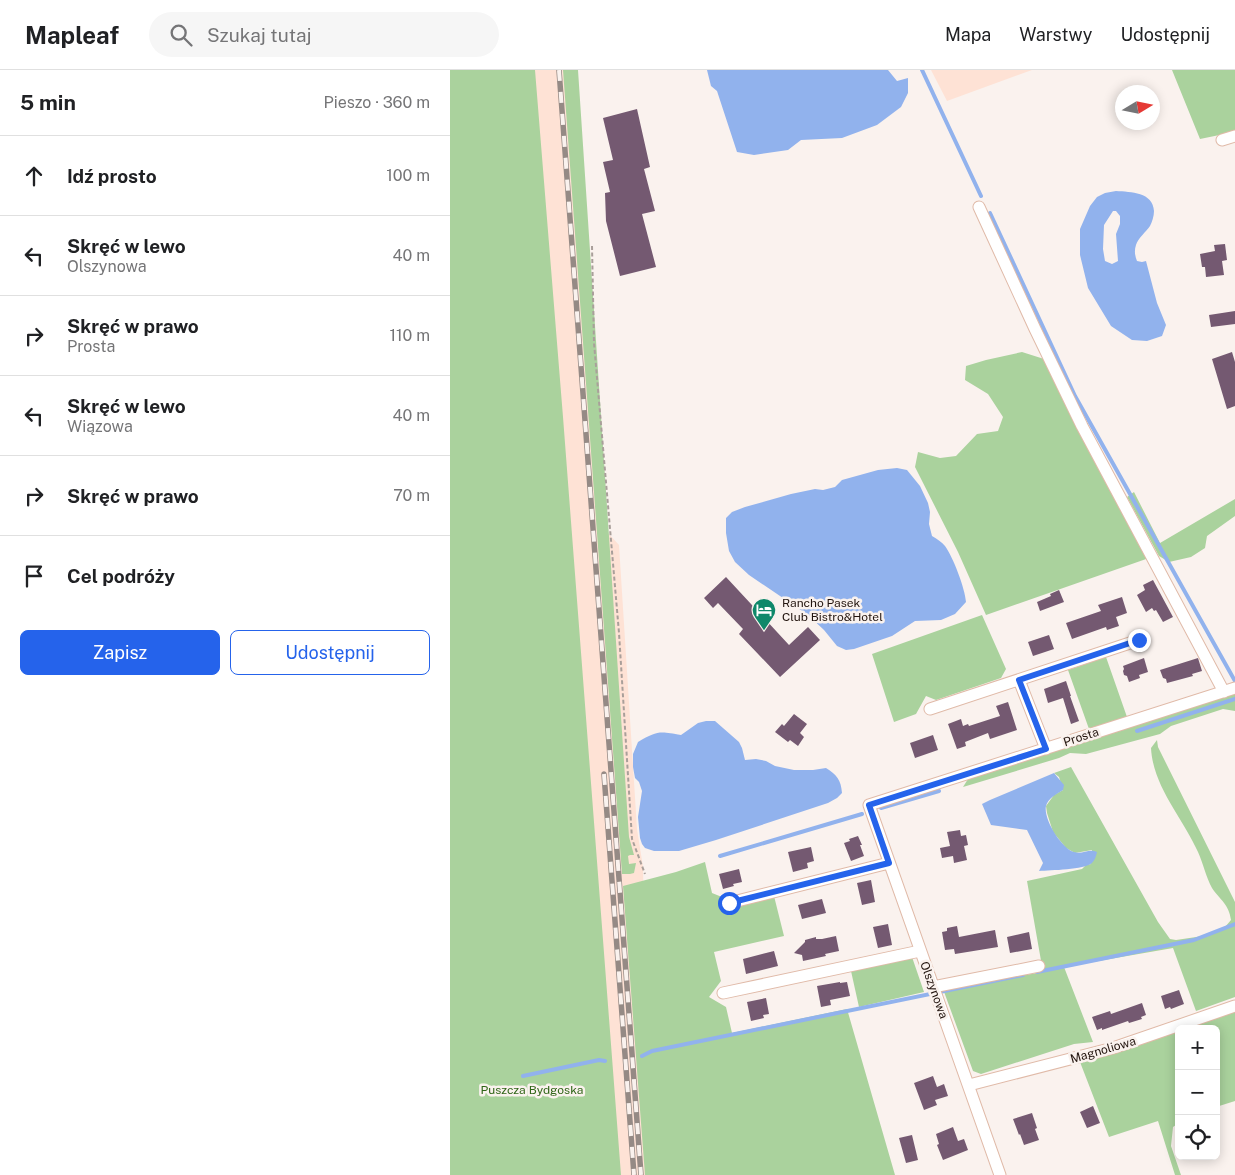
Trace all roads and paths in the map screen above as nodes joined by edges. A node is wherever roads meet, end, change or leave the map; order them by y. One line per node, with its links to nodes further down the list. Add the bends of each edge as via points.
1 (1235, 136): 2 (street)
2 (1222, 140)
3 (979, 207): 7 (street, via 1082,426)
4 (592, 246): 12 (path, via 594,343 619,633 632,839)
5 (1139, 640): 6 (street)
6 (1019, 680): 8 (street); 9 (street)
7 (1230, 690): 9 (street, Prosta)
8 (930, 708)
9 (1046, 749): 10 (street, Prosta)
10 (869, 805): 11 (street, Olszynowa)
11 (889, 863): 13 (street); 14 (street, Olszynowa)
12 (645, 874)
13 (729, 903)
14 (920, 951): 16 (street, Olszynowa); 17 (street)
15 (1039, 966): 16 (street)
16 (934, 991): 19 (street, Olszynowa)
17 (723, 993)
18 (1235, 1006): 19 (street, Magnoliowa, via 1114,1048)
19 (969, 1085): 20 (street, Olszynowa)
20 (1000, 1175)

